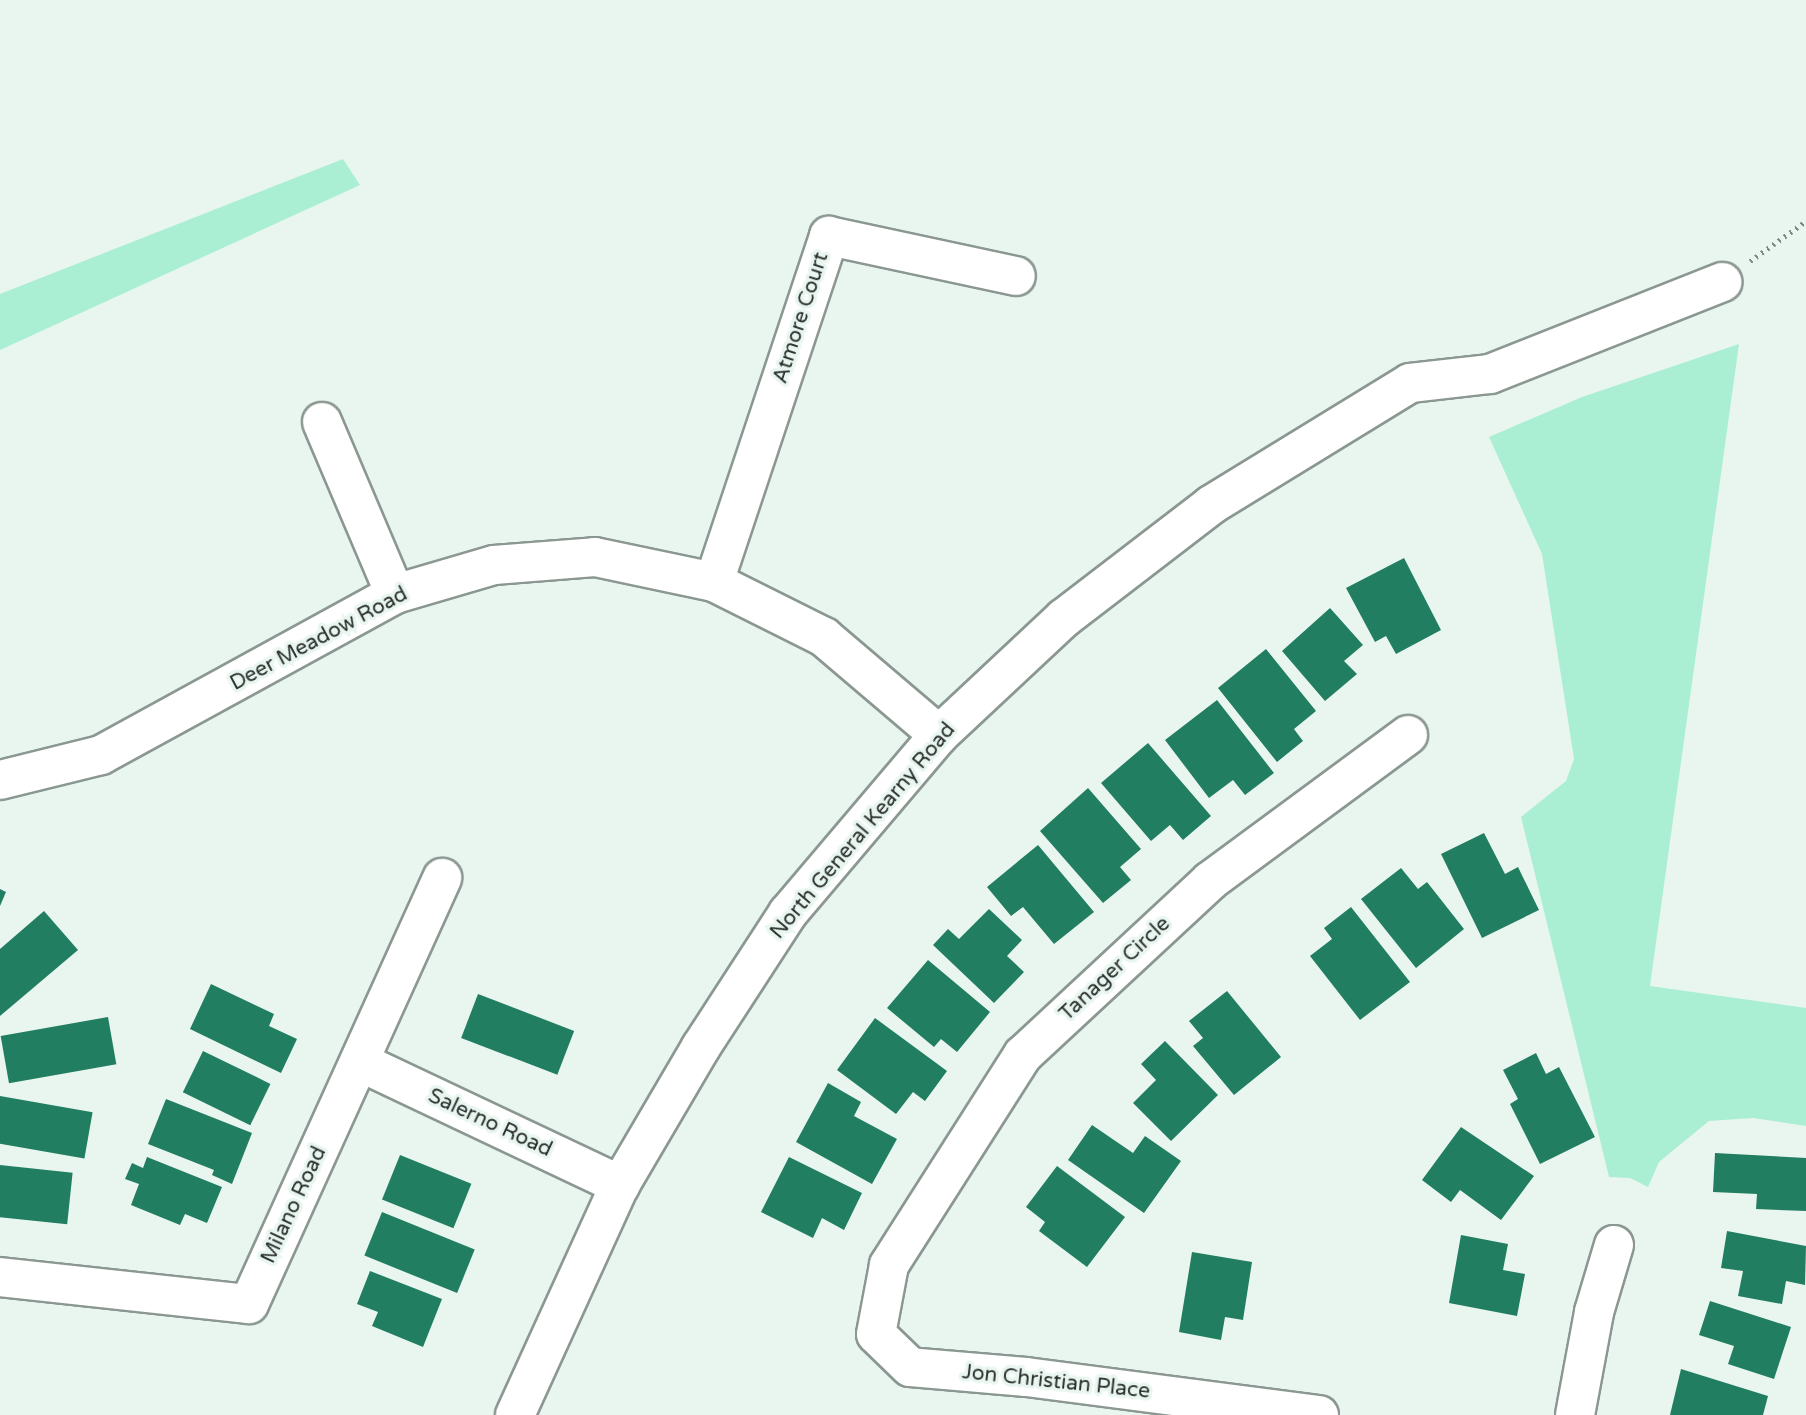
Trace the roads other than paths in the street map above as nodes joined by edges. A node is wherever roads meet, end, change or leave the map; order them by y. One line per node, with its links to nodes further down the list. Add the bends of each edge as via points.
1 (1016, 276): 4 (street, Atmore Court, via 829,236)
2 (1722, 282): 6 (street, North General Kearny Road, via 1490,374 1410,383 1211,505 1064,618)
3 (322, 422): 5 (street)
4 (714, 582): 5 (street, Deer Meadow Road, via 595,557 494,565); 6 (street, Deer Meadow Road, via 824,637)
5 (395, 594): 8 (street, Deer Meadow Road, via 101,755)
6 (939, 735): 11 (street, North General Kearny Road, via 788,913 701,1047)
7 (1408, 735): 13 (street, Tanager Circle, via 1210,881 1023,1055)
8 (0, 780)
9 (442, 878): 10 (street, Milano Road)
10 (360, 1062): 11 (street, Salerno Road); 14 (street, Milano Road, via 249,1304)
11 (620, 1185): 15 (street, North General Kearny Road)
12 (1614, 1245): 17 (street, via 1594,1312)
13 (889, 1265): 16 (street, Jon Christian Place, via 876,1334 909,1367 1040,1378)
14 (0, 1277)
15 (515, 1415)
16 (1319, 1415)
17 (1575, 1415)

